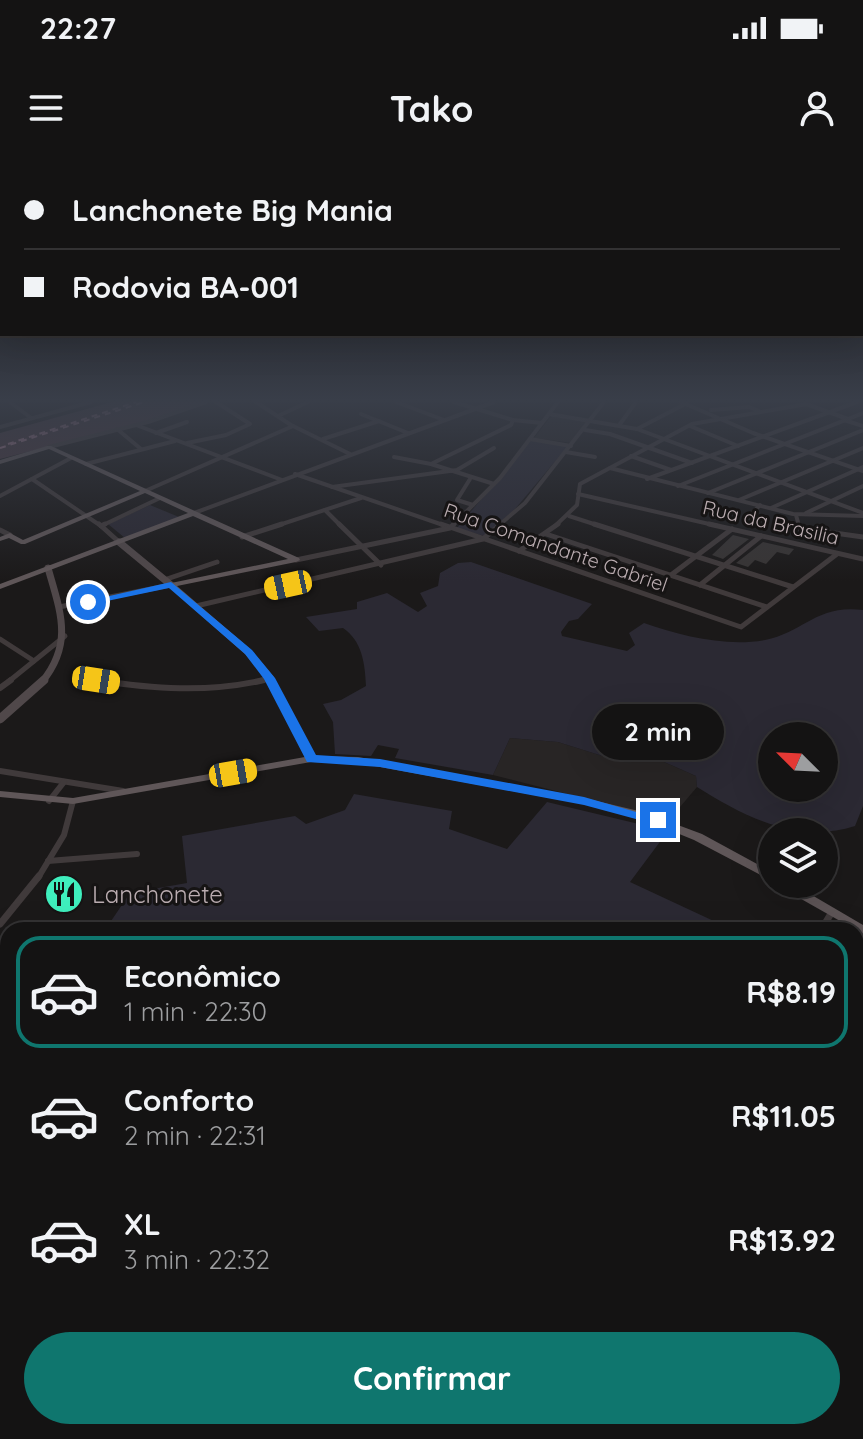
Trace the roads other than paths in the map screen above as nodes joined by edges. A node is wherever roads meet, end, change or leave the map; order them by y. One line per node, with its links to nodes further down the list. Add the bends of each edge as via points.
1 (64, 462): 32 (street)
2 (80, 462): 23 (main road)
3 (94, 462): 23 (street)
4 (213, 462): 42 (street)
5 (236, 462): 35 (street)
6 (329, 462): 31 (street)
7 (419, 462): 24 (street)
8 (436, 462): 24 (street)
9 (479, 462): 30 (street)
10 (512, 462): 37 (street)
11 (558, 462): 73 (street, via 525,503)
12 (621, 462): 25 (street)
13 (647, 462): 28 (street)
14 (688, 462): 21 (street)
15 (695, 462): 21 (street)
16 (730, 462): 22 (street)
17 (737, 462): 22 (street)
18 (783, 462): 29 (street)
19 (829, 462): 36 (street)
20 (837, 462): 26 (street)
21 (692, 463): 28 (street)
22 (733, 463): 29 (street); 38 (street)
23 (86, 464): 42 (main road)
24 (431, 464): 30 (street)
25 (610, 468): 34 (street); 46 (street, via 579,485)
26 (857, 469): 27 (street); 43 (street)
27 (863, 469)
28 (671, 470): 34 (street)
29 (757, 472): 36 (street); 45 (street)
30 (453, 473): 33 (street); 40 (street, via 357,479)
31 (295, 474): 35 (street); 40 (street, Rua Comandante Gabriel)
32 (32, 479): 44 (street); 58 (street)
33 (470, 479): 37 (street); 52 (street, via 457,500)
34 (647, 479): 38 (street)
35 (282, 480): 56 (street)
36 (781, 481): 43 (street); 50 (street)
37 (494, 484): 52 (street)
38 (678, 486): 45 (street)
39 (863, 486): 51 (street)
40 (332, 487): 49 (street, Rua Comandante Gabriel)
41 (0, 488): 44 (street)
42 (145, 491): 48 (main road); 58 (main road)
43 (806, 491): 51 (street); 54 (street)
44 (8, 492): 47 (street)
45 (708, 493): 50 (street)
46 (578, 494): 61 (street); 65 (street, Rua da Brasilia)
47 (0, 496)
48 (160, 498): 56 (main road); 63 (street)
49 (361, 498): 55 (street); 64 (street, Rua Comandante Gabriel)
50 (739, 500): 53 (street)
51 (829, 500): 57 (street); 60 (street)
52 (473, 505): 64 (street)
53 (760, 505): 54 (street); 62 (street)
54 (771, 508): 59 (street)
55 (325, 510): 70 (street); 75 (street)
56 (194, 513): 70 (main road); 74 (main road)
57 (863, 514): 60 (street)
58 (89, 515): 63 (street); 68 (main road, via 23,543)
59 (796, 515): 60 (street); 71 (street, via 802,529)
60 (803, 515)
61 (569, 516): 67 (street); 78 (street)
62 (748, 518)
63 (101, 526): 74 (street)
64 (450, 528): 73 (street, Rua Comandante Gabriel); 75 (street)
65 (732, 529): 69 (street, Rua da Brasilia); 78 (street)
66 (0, 530): 68 (street)
67 (546, 534): 76 (street); 85 (street)
68 (10, 535): 72 (main road)
69 (761, 536): 77 (street, Rua da Brasilia); 82 (street)
70 (242, 537): 80 (main road)
71 (863, 537)
72 (0, 539)
73 (483, 539): 76 (street, Rua Comandante Gabriel); 83 (street)
74 (119, 542): 84 (main road); 86 (street)
75 (360, 545): 80 (street); 83 (street)
76 (519, 551): 92 (street, Rua Comandante Gabriel, via 741,627)
77 (837, 554): 79 (street, Rua da Brasilia); 89 (street)
78 (697, 555): 82 (street); 85 (street)
79 (863, 559)
80 (296, 560): 86 (main road)
81 (217, 562): 86 (street)
82 (726, 564): 87 (street); 89 (street)
83 (381, 565): 90 (street)
84 (48, 568): 88 (main road); 91 (street)
85 (671, 575): 87 (street)
86 (168, 582): 90 (main road); 91 (street)
87 (700, 585): 92 (street)
88 (0, 587)
89 (793, 587): 92 (street)
90 (196, 606): 96 (main road)
91 (59, 607): 93 (street)
92 (767, 607)
93 (65, 636): 95 (street); 99 (street, via 57,665)
94 (0, 639): 95 (street)
95 (34, 661): 98 (street)
96 (270, 678): 97 (street, via 197,692); 100 (main road)
97 (96, 680)
98 (0, 688)
99 (0, 719)
100 (311, 759): 103 (main road); 109 (main road, via 380,763 618,809 698,837)
101 (0, 771): 102 (street)
102 (64, 782): 103 (street); 105 (street)
103 (127, 792): 106 (main road)
104 (0, 794): 105 (main road)
105 (49, 801): 106 (main road)
106 (73, 801): 108 (street, via 70,823)
107 (137, 854): 108 (street)
108 (48, 861): 112 (street)
109 (758, 869)
110 (808, 898): 111 (main road)
111 (832, 912): 113 (street); 114 (main road)
112 (2, 922)
113 (826, 922)
114 (849, 922)

